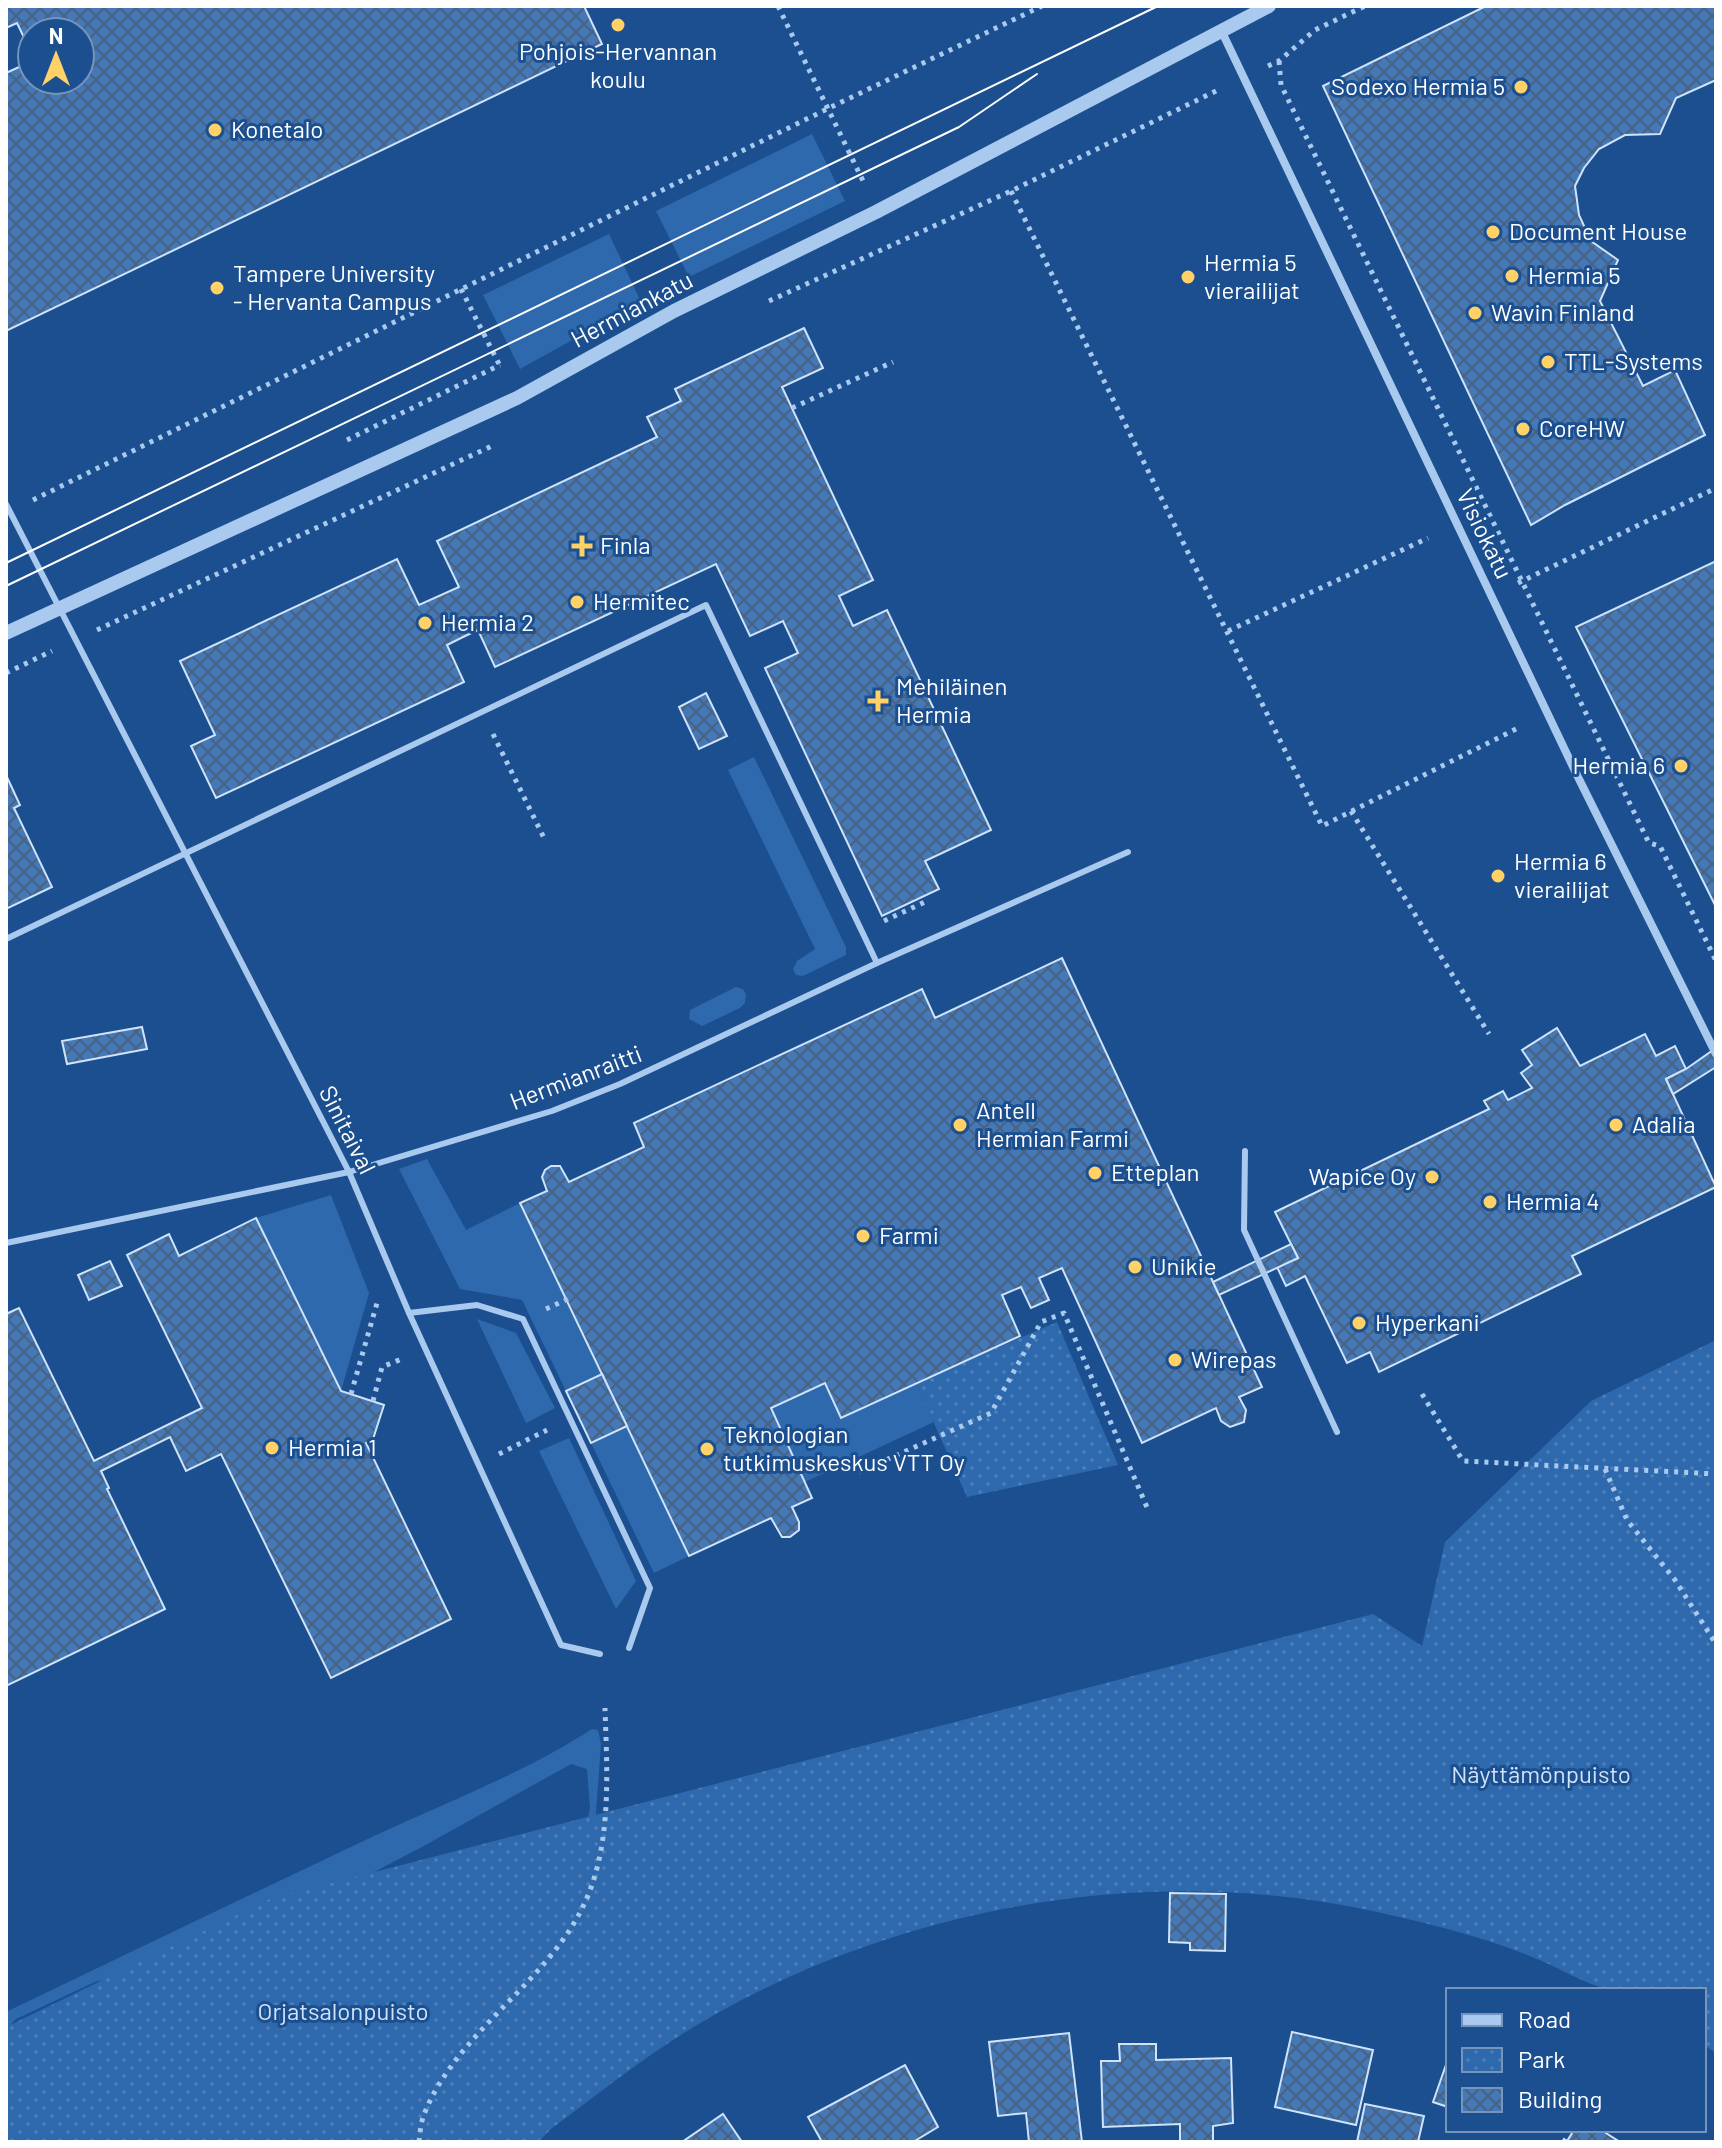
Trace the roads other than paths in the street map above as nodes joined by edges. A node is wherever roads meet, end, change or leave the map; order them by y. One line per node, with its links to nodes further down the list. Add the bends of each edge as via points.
1 (1269, 6): 2 (street, Hermiankatu)
2 (1221, 30): 4 (street, Hermiankatu, via 876,212 674,311 517,398); 10 (street, Visiokatu)
3 (8, 507): 4 (lane, Sinitaival)
4 (58, 608): 5 (street, Hermiankatu); 7 (lane, Sinitaival)
5 (6, 633)
6 (1128, 852): 9 (lane, Hermianraitti)
7 (184, 853): 8 (lane); 9 (lane, via 706,605); 12 (lane, Sinitaival)
8 (6, 939)
9 (877, 963): 12 (lane, Hermianraitti, via 552,1111)
10 (1716, 1054)
11 (1245, 1151): 15 (lane, via 1244,1230)
12 (349, 1172): 13 (lane, Hermianraitti); 14 (lane, Sinitaival)
13 (6, 1243)
14 (409, 1313): 16 (lane, via 477,1305 523,1319 650,1588); 17 (lane, Sinitaival, via 561,1645)
15 (1337, 1432)
16 (629, 1648)
17 (600, 1654)

